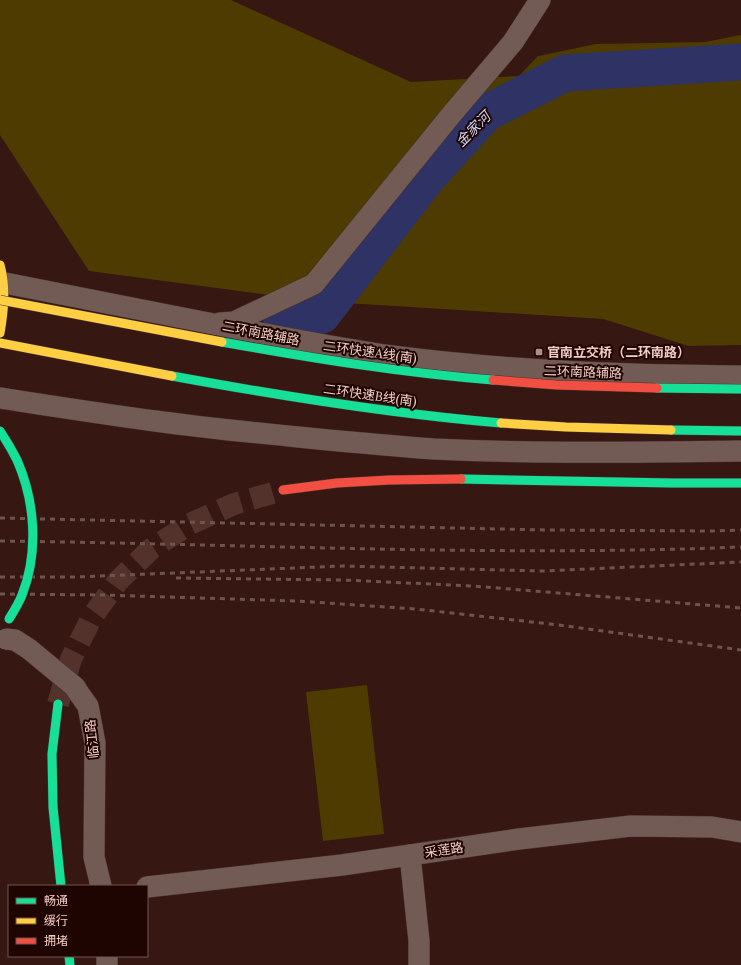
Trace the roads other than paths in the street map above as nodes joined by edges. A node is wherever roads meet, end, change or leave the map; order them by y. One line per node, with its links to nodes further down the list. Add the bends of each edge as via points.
1 (540, 0): 3 (street, via 513,42 314,284 234,322)
2 (1, 282): 3 (street, 二环南路辅路); 4 (main road, via 4,307); 7 (main road, 二环快速A线(南), bridge, via 284,352 397,370 557,385)
3 (210, 323): 6 (street, 二环南路辅路, via 391,356 472,365 584,372)
4 (0, 333)
5 (0, 343): 10 (main road, 二环快速B线(南), via 214,383 391,412 555,427)
6 (741, 376)
7 (741, 389)
8 (0, 398): 11 (street, via 233,431 392,446 519,452)
9 (0, 431): 14 (main road, bridge, via 10,446 21,473 30,508 32,530 32,552 24,590)
10 (741, 431)
11 (741, 451)
12 (741, 483): 13 (main road, via 390,480)
13 (283, 490)
14 (2, 631): 19 (street, 临江路, bridge, via 29,649 75,687 88,706 95,743 94,857)
15 (58, 704): 18 (main road, via 52,754 53,807)
16 (741, 832): 17 (street, 采莲路, via 712,827 631,826)
17 (410, 855): 20 (street, 采莲路); 21 (street)
18 (61, 885)
19 (101, 885)
20 (148, 887)
21 (419, 965)

